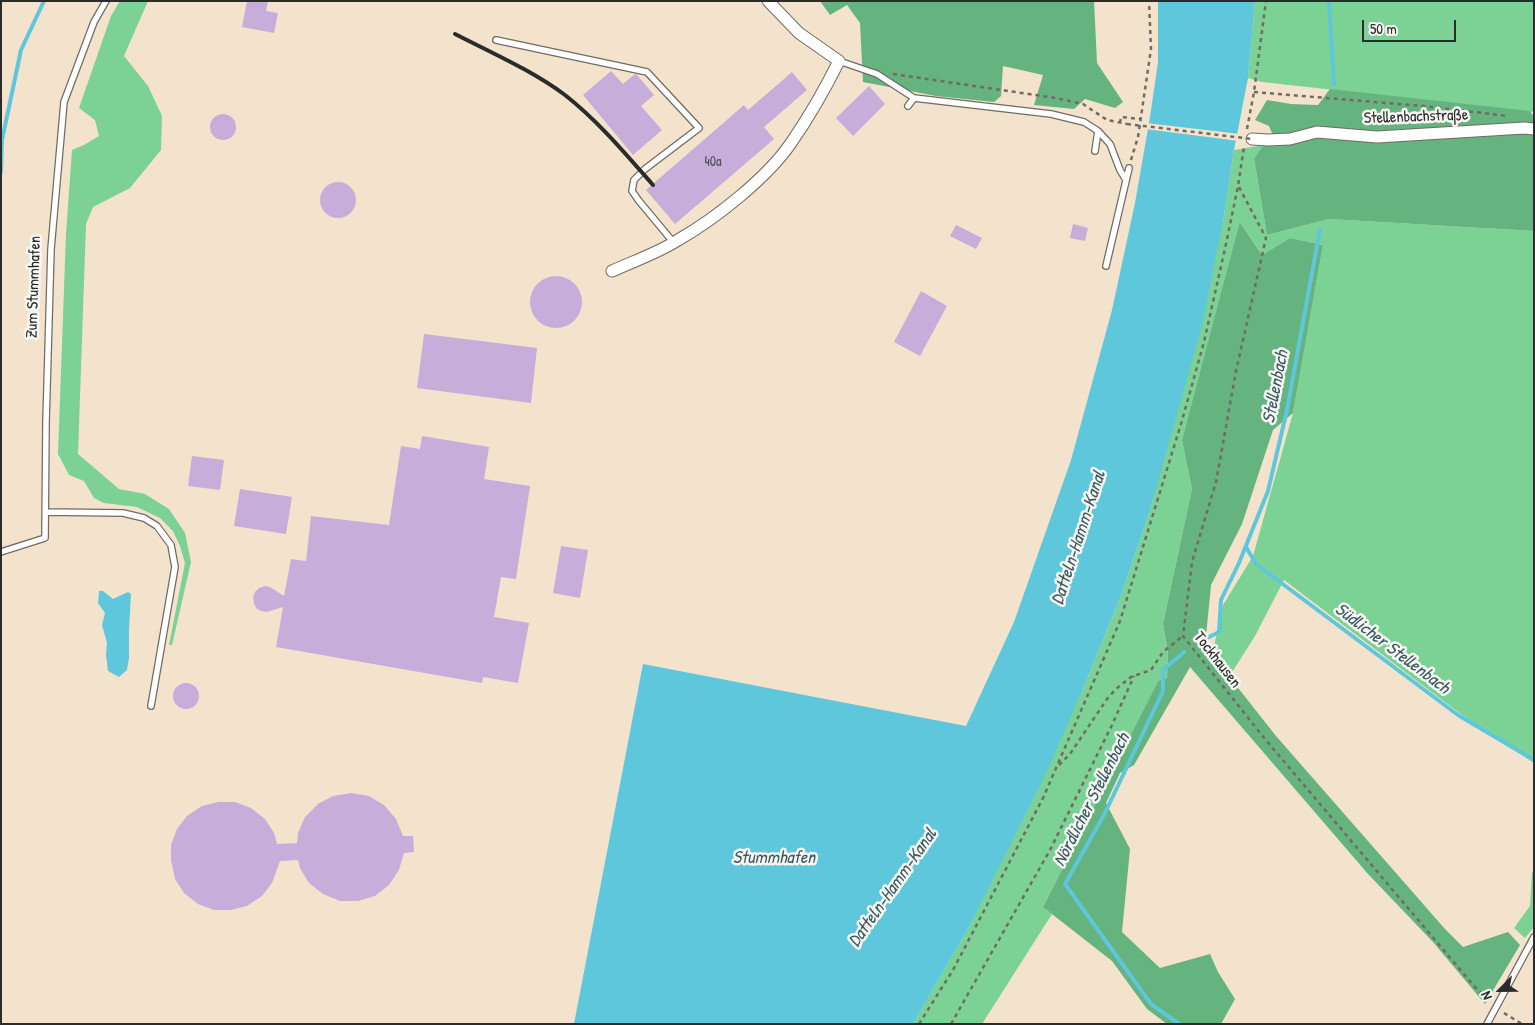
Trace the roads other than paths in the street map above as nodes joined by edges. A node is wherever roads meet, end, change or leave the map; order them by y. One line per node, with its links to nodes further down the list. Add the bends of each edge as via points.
1 (106, 1): 16 (lane, Zum Stummhafen, via 94,22 64,102 51,249)
2 (768, 1): 4 (street, via 799,33)
3 (496, 40): 13 (lane, via 647,72 699,128 634,180 632,191)
4 (840, 61): 5 (lane, via 877,74); 13 (street, via 814,108 774,164 713,217)
5 (914, 98): 6 (lane); 8 (lane, via 1051,114 1084,122)
6 (908, 106)
7 (1534, 130): 9 (street, Stellenbachstraße, via 1524,128 1376,138 1317,132 1290,139)
8 (1098, 131): 10 (lane); 12 (lane, via 1110,144)
9 (1248, 137)
10 (1095, 151)
11 (1129, 168): 12 (lane)
12 (1126, 180): 14 (lane)
13 (674, 243): 15 (street)
14 (1106, 266)
15 (612, 271)
16 (46, 512): 17 (lane, Zum Stummhafen, via 45,538); 18 (lane, via 123,513 144,518 158,526 171,545 175,567)
17 (1, 552)
18 (151, 706)
19 (1534, 937): 20 (lane)
20 (1487, 1024)

